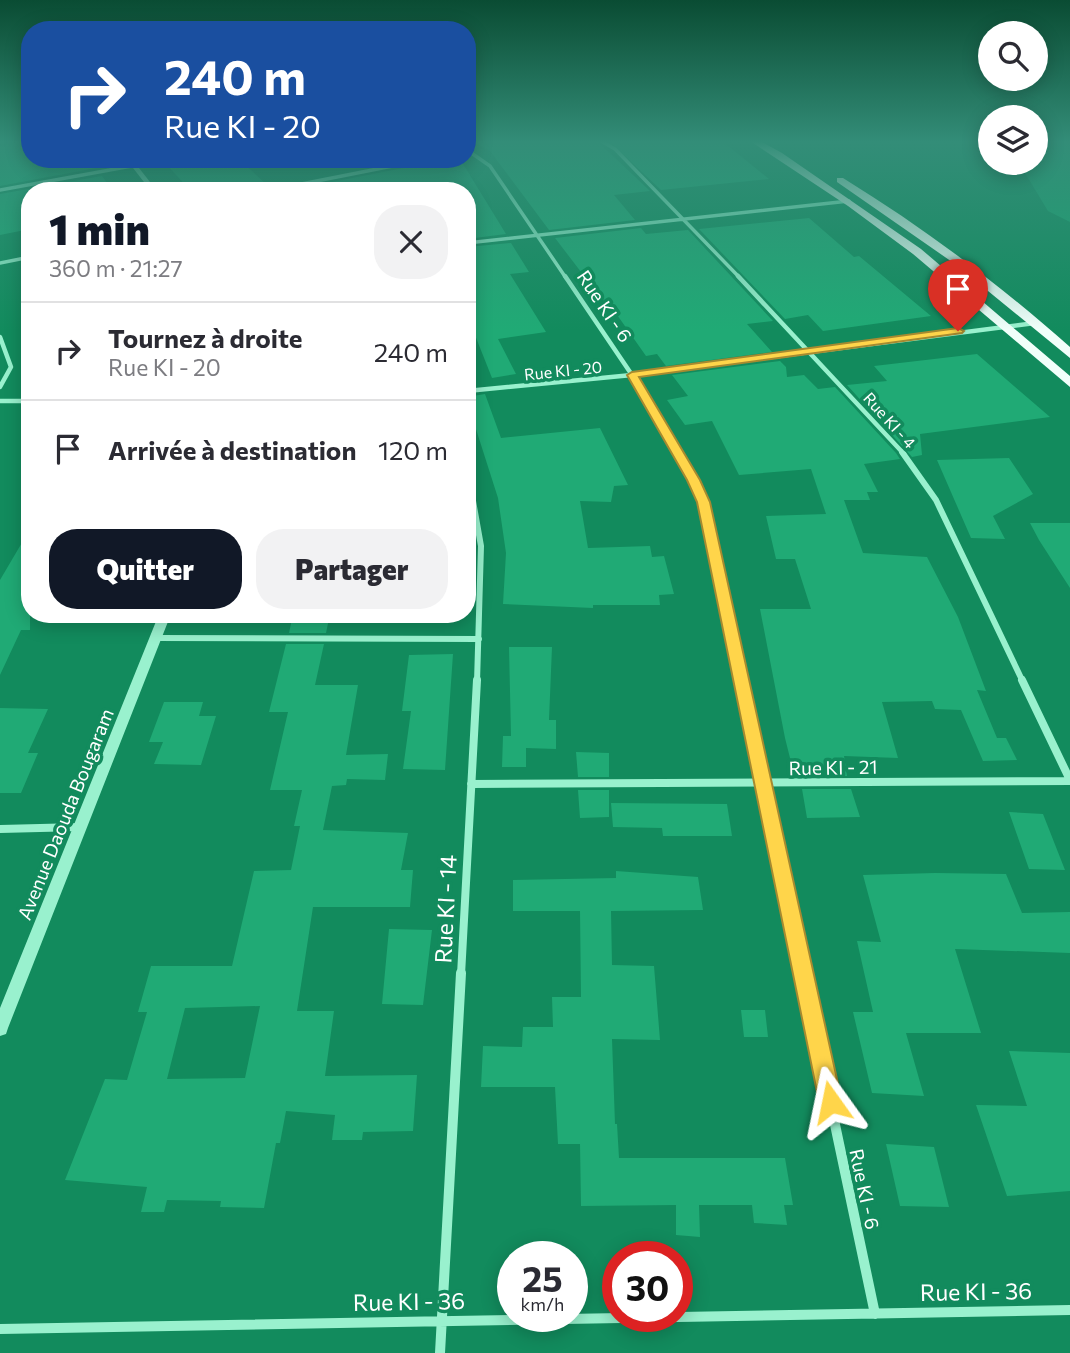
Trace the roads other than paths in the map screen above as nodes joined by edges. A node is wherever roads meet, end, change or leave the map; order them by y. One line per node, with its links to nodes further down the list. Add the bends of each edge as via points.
1 (516, 204): 7 (street, Rue KI - 6)
2 (669, 204): 6 (street, Rue KI - 4)
3 (820, 204): 6 (street)
4 (853, 204): 12 (highway, via 922,253)
5 (879, 204): 11 (highway)
6 (683, 219): 7 (street); 14 (street, Rue KI - 4)
7 (537, 235): 8 (street); 16 (street, Rue KI - 6)
8 (476, 242)
9 (21, 259): 10 (street)
10 (0, 263)
11 (1036, 323): 12 (street, Rue KI - 20); 15 (highway)
12 (1008, 325): 14 (street, Rue KI - 20); 17 (highway)
13 (0, 337): 18 (street, via 11,367)
14 (809, 350): 16 (street, Rue KI - 20); 26 (street, Rue KI - 4, via 912,464 936,500)
15 (1070, 354)
16 (632, 375): 19 (street, Rue KI - 20); 28 (street, Rue KI - 6, via 704,502)
17 (1070, 383)
18 (0, 387)
19 (476, 390)
20 (0, 401): 21 (street)
21 (21, 401)
22 (476, 518): 25 (street, Rue KI - 14, via 481,546)
23 (162, 623): 24 (street, Avenue Daouda Bougaram)
24 (156, 638): 25 (street); 29 (street, Avenue Daouda Bougaram)
25 (479, 639): 27 (street, Rue KI - 14)
26 (1070, 781): 28 (street, Rue KI - 21)
27 (471, 784): 28 (street, Rue KI - 21); 34 (street, Rue KI - 14)
28 (765, 784): 33 (street, Rue KI - 6)
29 (81, 827): 30 (street); 31 (street, Avenue Daouda Bougaram)
30 (0, 829)
31 (0, 1028)
32 (1070, 1310): 33 (street, Rue KI - 36)
33 (874, 1314): 34 (street, Rue KI - 36)
34 (442, 1322): 35 (street, Rue KI - 36); 36 (street, Rue KI - 14)
35 (0, 1329)
36 (440, 1353)

